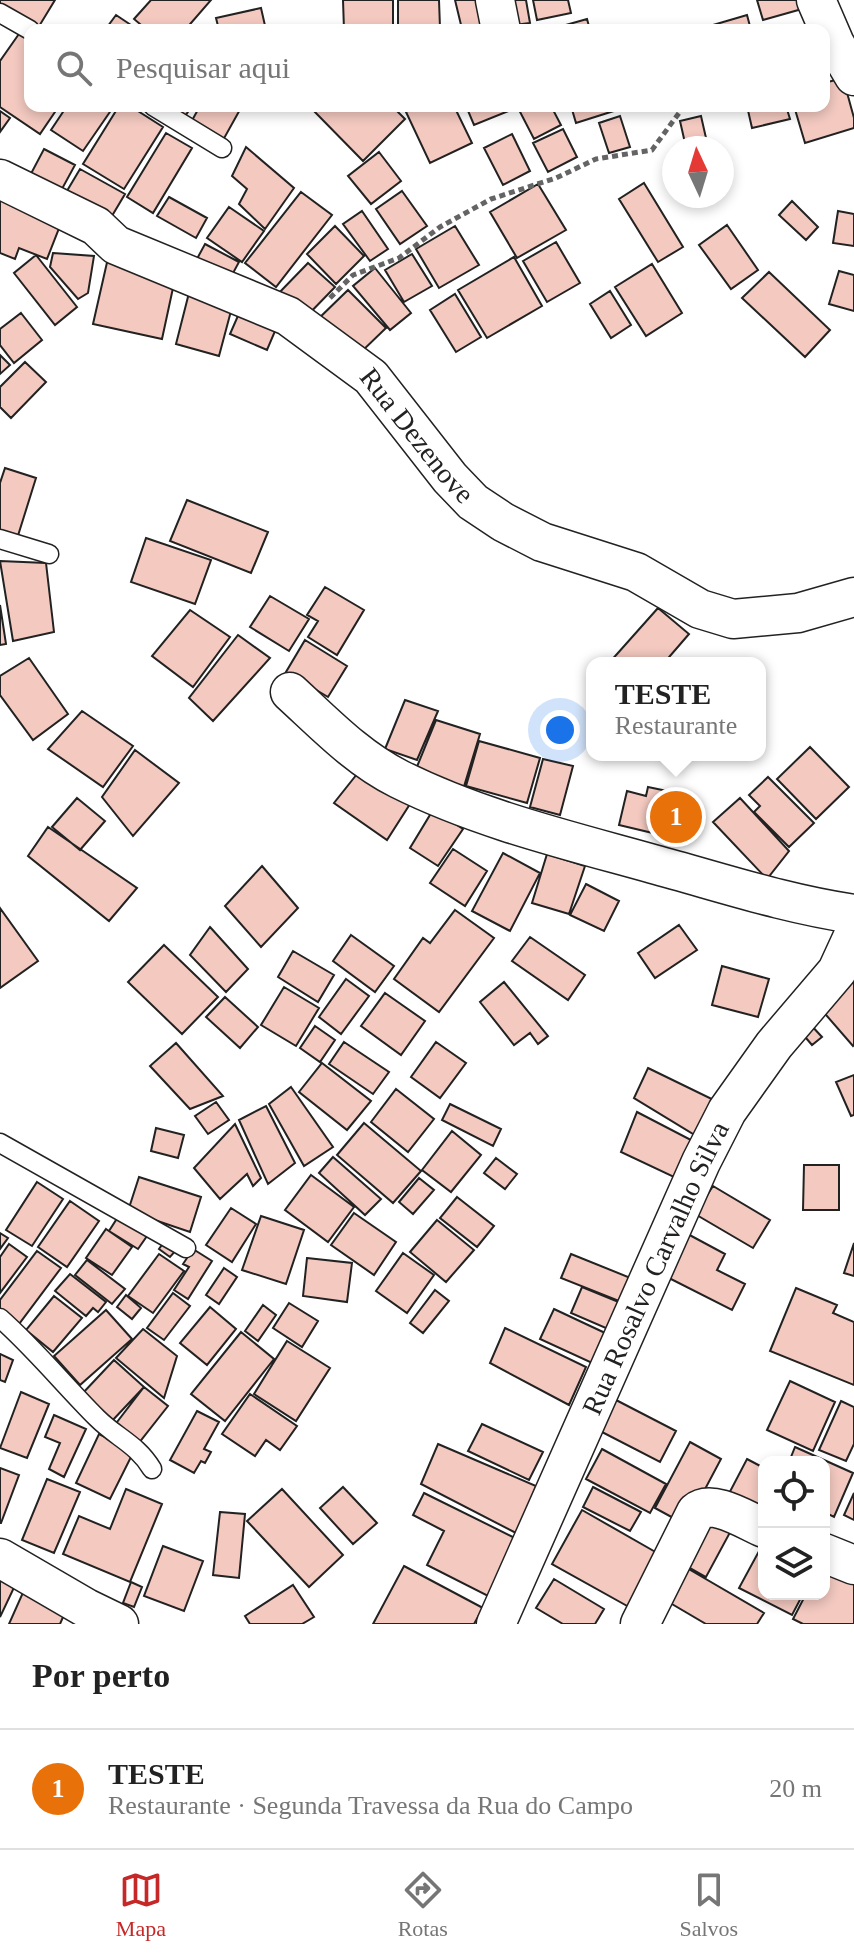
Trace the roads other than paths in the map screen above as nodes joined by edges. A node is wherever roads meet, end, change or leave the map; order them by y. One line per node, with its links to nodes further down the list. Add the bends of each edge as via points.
1 (495, 0): 4 (street)
2 (816, 0): 5 (street)
3 (0, 13): 6 (lane)
4 (500, 24)
5 (826, 24)
6 (24, 27)
7 (830, 32): 8 (street)
8 (854, 76)
9 (163, 112): 10 (lane)
10 (222, 148)
11 (0, 179): 14 (street, Rua Dezenove, via 96,226 116,245 288,316 371,377 473,502 542,542 636,572 700,609 733,619 798,613)
12 (0, 539): 13 (lane)
13 (49, 554)
14 (854, 597)
15 (290, 692): 16 (street, via 352,750 398,779 547,835 811,908)
16 (852, 939): 26 (street, Rua Rosalvo Carvalho Silva, via 837,971 727,1111)
17 (0, 1143): 18 (lane)
18 (186, 1248)
19 (0, 1318): 20 (lane, via 99,1420 141,1452)
20 (152, 1469)
21 (758, 1526): 27 (street, via 712,1507 696,1512)
22 (830, 1555): 24 (street)
23 (0, 1558): 25 (street)
24 (854, 1565)
25 (119, 1624)
26 (496, 1624)
27 (640, 1624)

